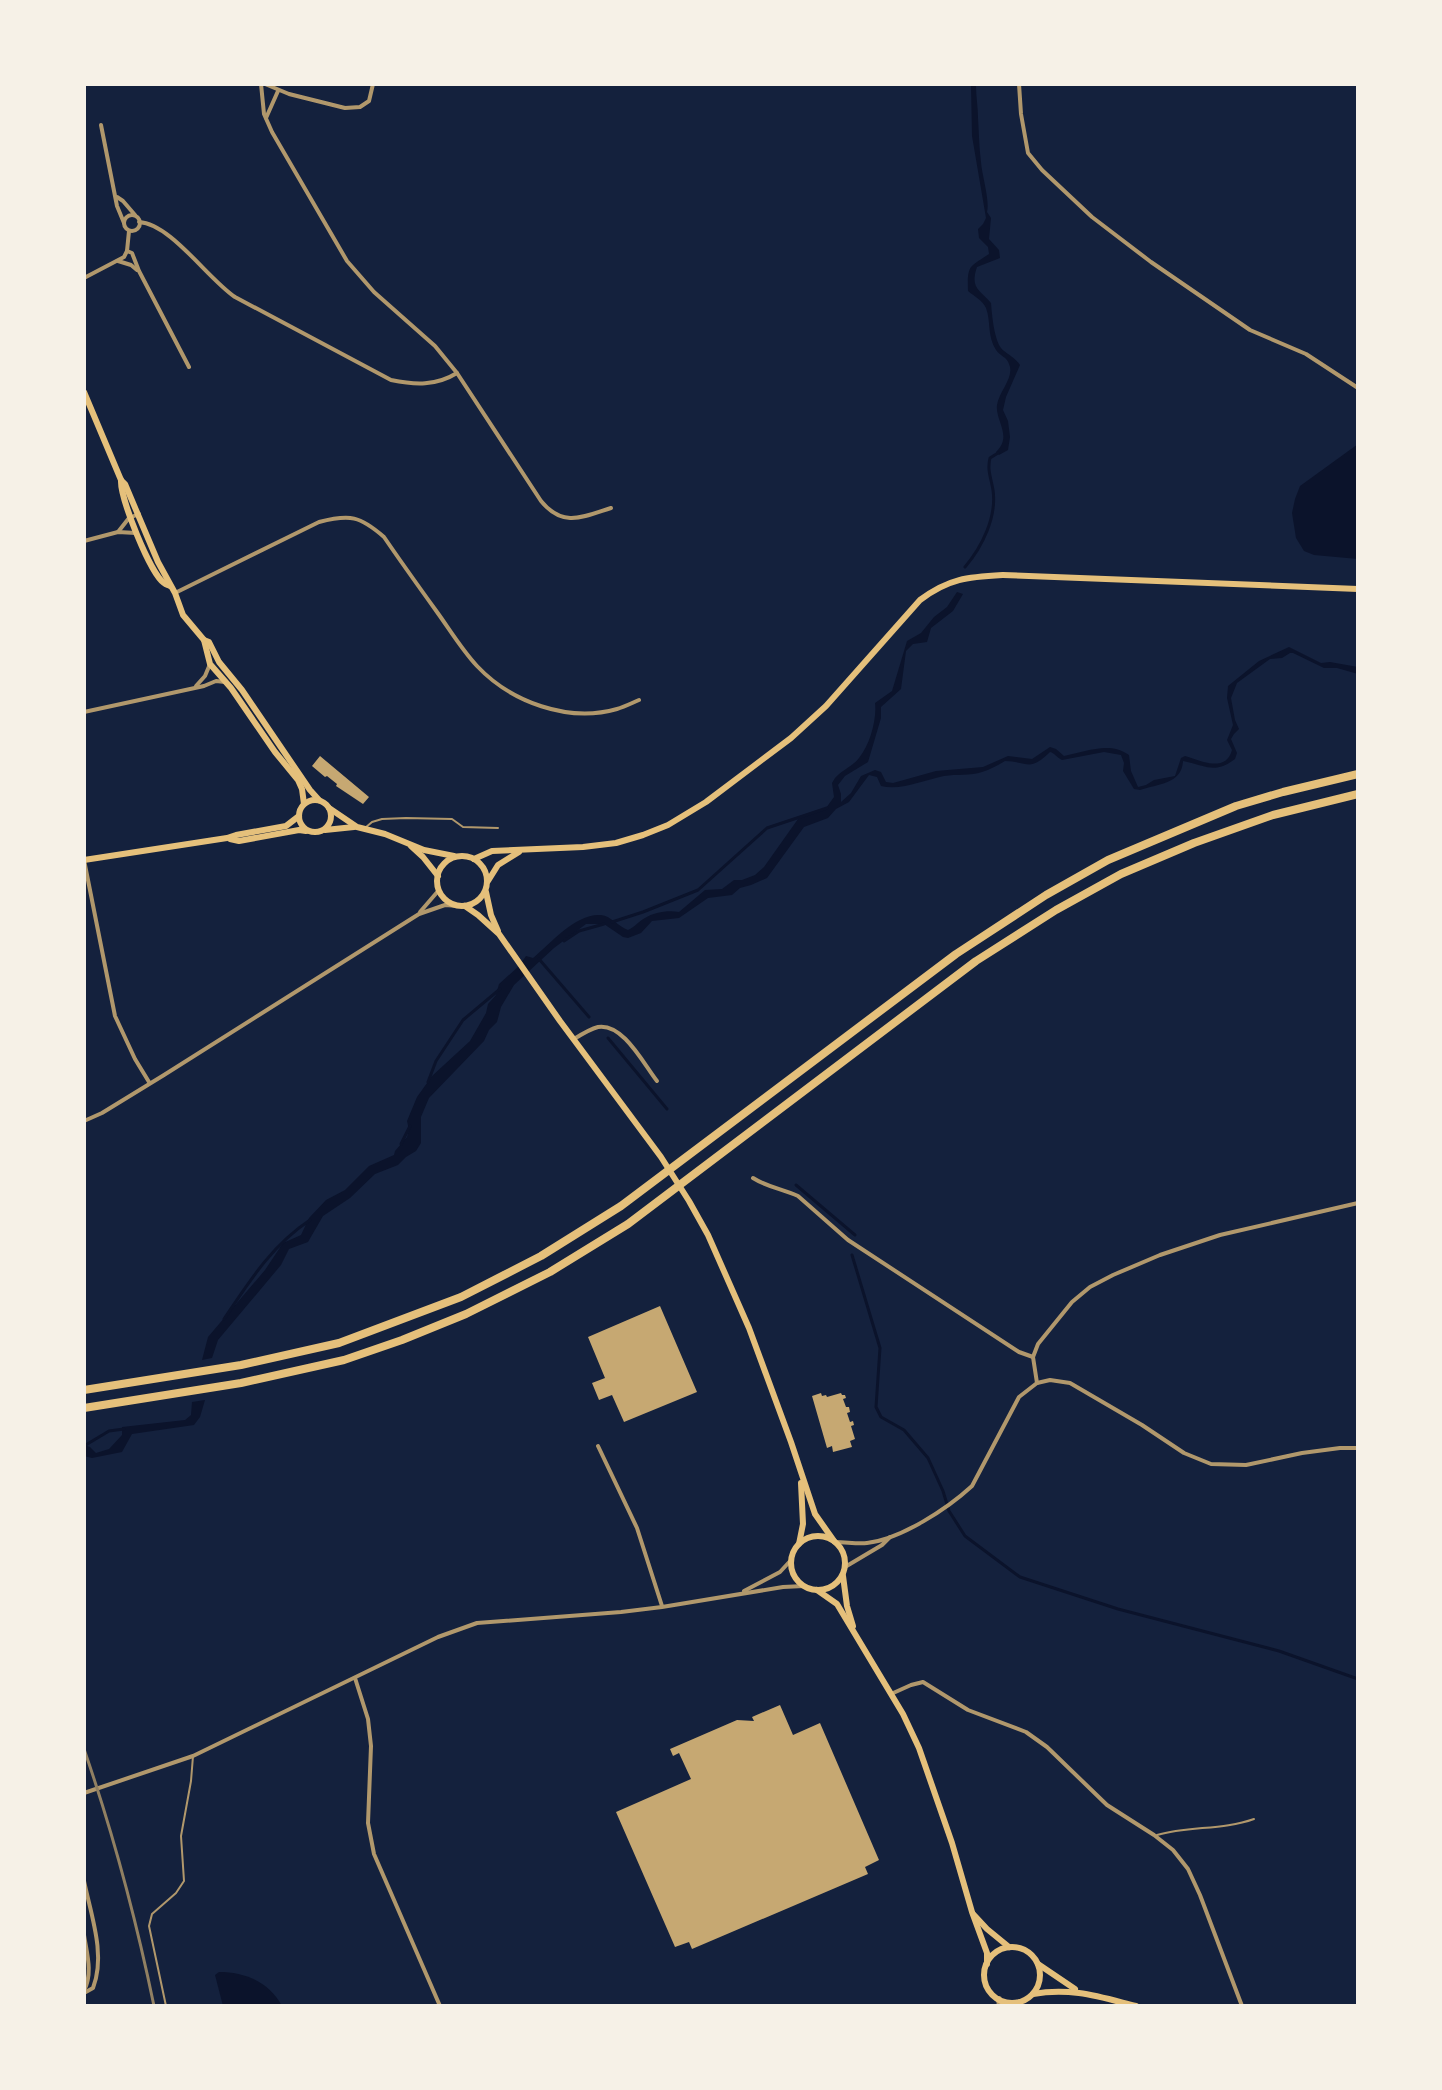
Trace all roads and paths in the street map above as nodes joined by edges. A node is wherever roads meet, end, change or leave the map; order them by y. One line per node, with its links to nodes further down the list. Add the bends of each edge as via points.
1 (263, 84): 4 (street); 5 (street)
2 (373, 84): 4 (street, via 369,101 354,109)
3 (1019, 84): 17 (street, via 1028,153 1092,217 1250,330 1306,354)
4 (278, 90): 5 (street)
5 (266, 118): 16 (street, via 347,261)
6 (101, 125): 7 (street)
7 (117, 197): 8 (street); 9 (street)
8 (138, 220): 9 (street, via 132,216); 10 (street, via 137,229); 16 (street, via 177,242 235,297 391,380 428,384)
9 (124, 223): 10 (street)
10 (129, 231): 11 (street)
11 (127, 251): 12 (street); 13 (street)
12 (118, 261): 13 (street); 14 (street)
13 (139, 271): 15 (street)
14 (84, 278)
15 (189, 367)
16 (457, 373): 20 (street, via 547,508 571,519)
17 (1358, 388)
18 (84, 392): 19 (main road)
19 (121, 480): 21 (main road); 22 (main road)
20 (611, 508)
21 (139, 514): 22 (street); 23 (main road)
22 (129, 518): 24 (street); 25 (main road)
23 (145, 531): 25 (street); 27 (main road)
24 (118, 532): 25 (street); 26 (street)
25 (137, 534): 27 (main road, via 163,583)
26 (84, 541)
27 (170, 586): 29 (main road)
28 (1358, 589): 50 (main road, via 1003,575 956,579 920,600 791,738 706,802 668,825 616,843)
29 (175, 593): 30 (main road, via 183,615); 34 (street, via 319,522 355,517 384,537 478,667 511,694 570,713 595,714)
30 (204, 640): 31 (main road); 36 (main road)
31 (210, 664): 32 (main road); 33 (street)
32 (225, 682): 33 (street); 36 (main road)
33 (194, 688): 35 (street)
34 (639, 700)
35 (84, 712)
36 (252, 712): 37 (main road)
37 (278, 749): 40 (main road); 41 (main road, via 298,780)
38 (1358, 774): 68 (highway, via 1236,806 1108,860 1046,895 956,954 621,1206 461,1297 339,1343)
39 (1358, 794): 69 (highway, via 1273,815 1194,843 1056,910 976,961 628,1224 550,1272 466,1314 344,1360)
40 (319, 800): 41 (main road); 42 (main road)
41 (304, 804): 43 (main road)
42 (329, 808): 44 (main road); 46 (main road, via 330,822)
43 (299, 816): 47 (main road); 48 (main road, via 286,826)
44 (361, 828): 45 (lane, via 382,819 406,818); 46 (main road); 49 (main road)
45 (498, 828)
46 (323, 830): 47 (main road)
47 (311, 832): 48 (main road)
48 (227, 838): 53 (main road)
49 (408, 844): 51 (main road); 54 (main road)
50 (523, 850): 52 (main road, via 492,851); 55 (main road, via 498,865)
51 (458, 856): 52 (main road); 54 (main road, via 445,863)
52 (474, 859): 55 (main road, via 484,868)
53 (84, 860): 62 (street, via 115,1016)
54 (438, 876): 56 (main road)
55 (487, 886): 57 (main road, via 478,901); 59 (main road)
56 (439, 890): 57 (main road, via 446,901); 58 (street)
57 (462, 906): 58 (street, via 445,905); 59 (main road)
58 (419, 914): 62 (street)
59 (499, 934): 60 (main road)
60 (574, 1039): 61 (street, via 599,1027 613,1028); 72 (main road, via 661,1157 708,1235 741,1307)
61 (657, 1081)
62 (149, 1082): 63 (street)
63 (84, 1121)
64 (753, 1178): 66 (street, via 798,1196 848,1240)
65 (1358, 1203): 66 (street, via 1220,1235 1113,1275 1072,1302)
66 (1033, 1357): 67 (street)
67 (1037, 1383): 71 (street, via 1070,1383 1211,1464 1246,1465); 73 (street, via 1019,1397 972,1486)
68 (84, 1390)
69 (84, 1408)
70 (598, 1446): 82 (street, via 637,1528)
71 (1358, 1448)
72 (801, 1476): 74 (main road, via 815,1514); 75 (main road)
73 (892, 1535): 74 (street, via 867,1543); 77 (street)
74 (835, 1542): 75 (main road, via 819,1536); 77 (main road)
75 (799, 1545): 76 (main road)
76 (792, 1559): 79 (main road, via 794,1575); 81 (street, via 780,1572)
77 (845, 1567): 78 (main road)
78 (843, 1576): 80 (main road, via 832,1587); 83 (main road)
79 (804, 1586): 80 (main road); 81 (street)
80 (817, 1590): 83 (main road, via 837,1604)
81 (738, 1594): 82 (street)
82 (662, 1607): 84 (street, via 477,1623)
83 (855, 1633): 85 (main road)
84 (355, 1678): 86 (street); 102 (street, via 371,1746 368,1823 374,1854)
85 (891, 1694): 89 (street, via 923,1682 968,1710 1026,1732 1107,1805); 91 (main road, via 927,1769)
86 (193, 1756): 87 (street); 101 (lane, via 181,1836 184,1881 152,1914 149,1926)
87 (84, 1793)
88 (1254, 1819): 89 (lane)
89 (1154, 1835): 104 (street, via 1188,1869)
90 (84, 1881): 97 (street, via 99,1974 93,1988)
91 (972, 1912): 93 (main road); 95 (main road)
92 (84, 1935): 97 (street, via 89,1965)
93 (1009, 1947): 94 (main road, via 1026,1951); 95 (main road)
94 (1038, 1963): 96 (main road); 98 (main road, via 1040,1979)
95 (987, 1964): 99 (main road, via 986,1984)
96 (1078, 1991): 98 (main road); 103 (main road)
97 (84, 1992)
98 (1033, 1994): 100 (main road)
99 (999, 2002): 100 (main road)
100 (1020, 2004)
101 (166, 2006)
102 (440, 2006)
103 (1136, 2006)
104 (1242, 2006)

